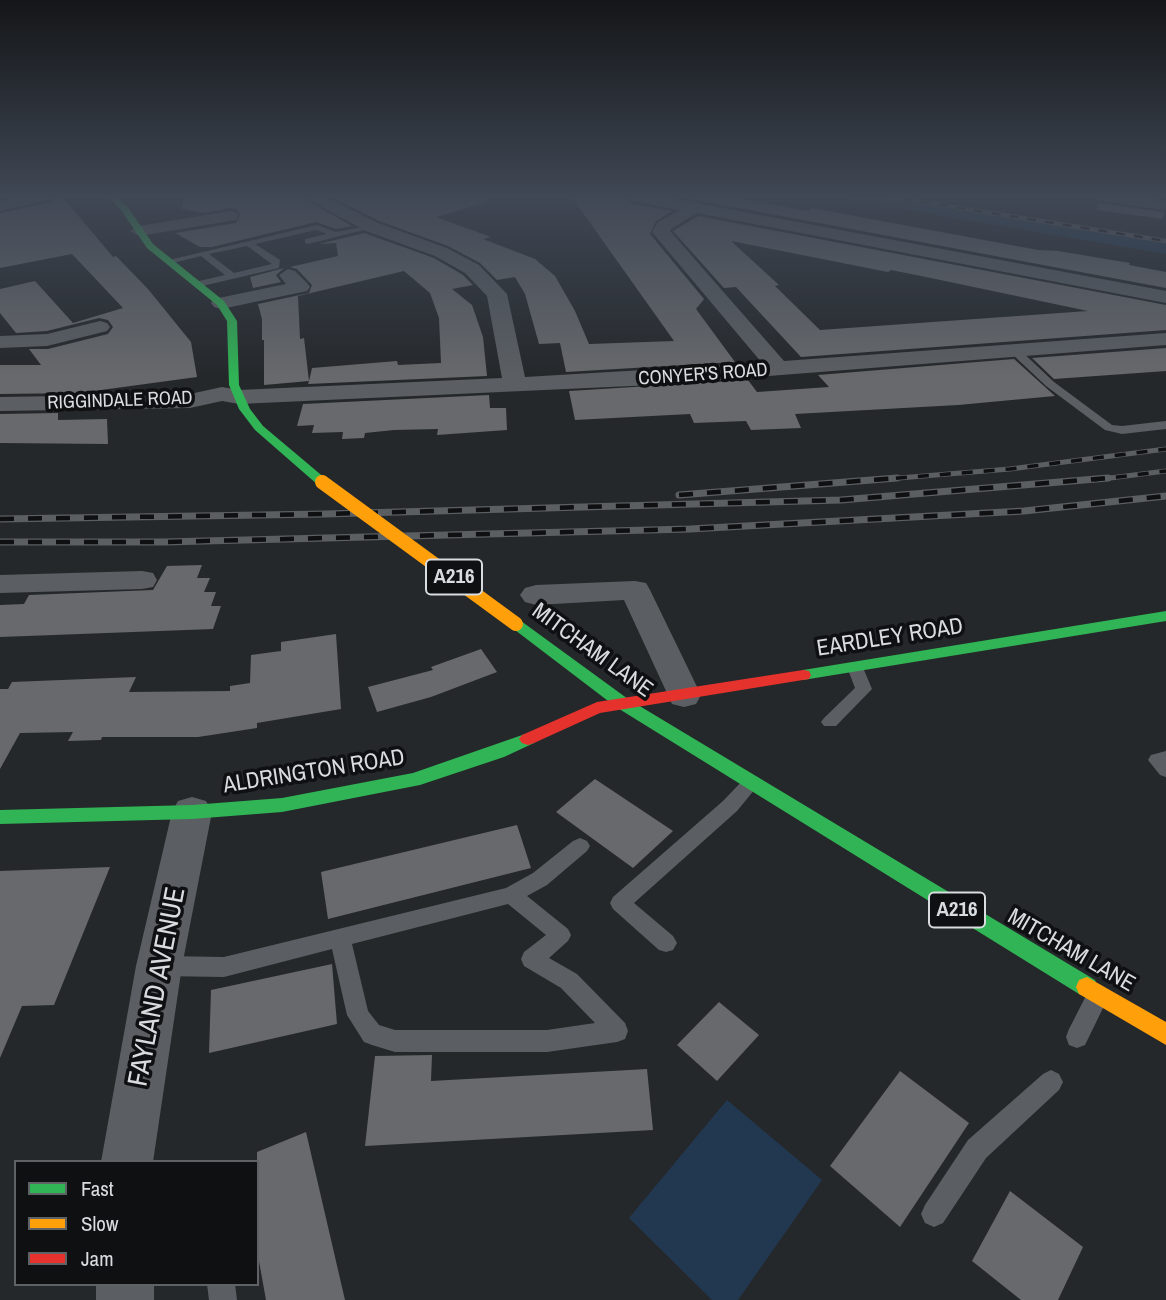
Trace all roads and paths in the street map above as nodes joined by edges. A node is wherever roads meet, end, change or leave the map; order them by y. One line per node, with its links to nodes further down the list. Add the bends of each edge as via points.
1 (163, 257): 8 (main road)
2 (190, 257): 8 (lane)
3 (207, 257): 10 (lane)
4 (270, 257): 10 (lane, via 277,261 276,266)
5 (449, 257): 19 (street, via 472,269 497,294)
6 (682, 257): 18 (street)
7 (950, 257): 12 (street)
8 (169, 261): 11 (main road)
9 (288, 275): 13 (street, via 300,287)
10 (232, 276): 11 (lane)
11 (198, 284): 13 (main road)
12 (1166, 297)
13 (221, 303): 20 (main road, MITCHAM LANE / A216, via 232,321 233,373)
14 (100, 327): 16 (street, via 47,340)
15 (1166, 339): 17 (street, CONYER'S ROAD)
16 (1, 340)
17 (1014, 350): 18 (street, CONYER'S ROAD); 22 (lane, via 1108,428)
18 (780, 370): 19 (street, CONYER'S ROAD)
19 (515, 385): 20 (street, CONYER'S ROAD)
20 (239, 397): 21 (street, RIGGINDALE ROAD); 29 (main road, MITCHAM LANE / A216, bridge, via 259,428 322,482)
21 (0, 404)
22 (1166, 425)
23 (142, 580): 24 (street)
24 (0, 584)
25 (536, 595): 28 (street, via 635,590)
26 (1166, 616): 27 (main road, EARDLEY ROAD)
27 (855, 667): 28 (main road, EARDLEY ROAD); 30 (lane, via 864,690)
28 (684, 695): 29 (main road, EARDLEY ROAD)
29 (622, 703): 33 (main road, MITCHAM LANE / A216); 34 (main road, ALDRINGTON ROAD, via 597,708 498,752 414,780 282,805)
30 (830, 722)
31 (1166, 758): 32 (lane, via 1157,760)
32 (1166, 770)
33 (751, 783): 39 (lane, via 620,903); 41 (main road, MITCHAM LANE / A216)
34 (192, 812): 35 (main road, ALDRINGTON ROAD); 40 (street, FAYLAND AVENUE)
35 (0, 817)
36 (580, 846): 37 (lane, via 540,879)
37 (511, 895): 38 (lane); 38 (lane, via 561,935 532,958 569,981 617,1031 534,1041 395,1041 372,1034 358,1015)
38 (340, 938): 40 (lane, via 224,967)
39 (666, 943)
40 (159, 966): 45 (street, FAYLAND AVENUE)
41 (1099, 993): 42 (main road, MITCHAM LANE / A216); 43 (lane)
42 (1166, 1034)
43 (1077, 1037)
44 (1051, 1082): 46 (lane, via 977,1149)
45 (127, 1160)
46 (934, 1214)

